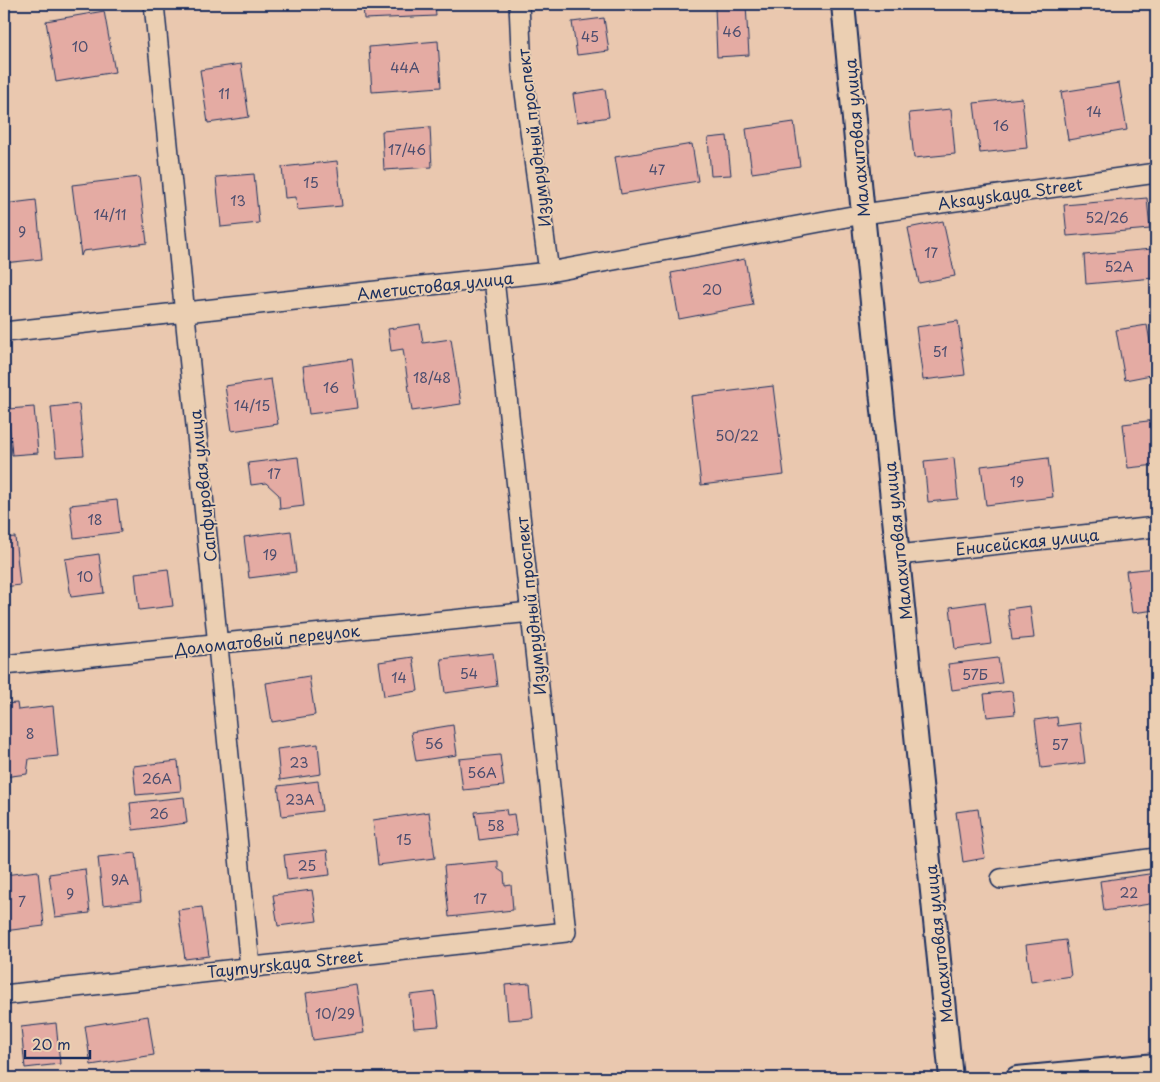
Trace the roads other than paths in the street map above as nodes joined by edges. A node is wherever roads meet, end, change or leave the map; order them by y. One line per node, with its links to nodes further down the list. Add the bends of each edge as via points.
1 (154, 4): 8 (street, Сапфировая улица)
2 (519, 4): 6 (street, Изумрудный проспект, via 522,70)
3 (843, 4): 5 (street, Малахитовая улица)
4 (1156, 173): 5 (street, Aksayskaya Street)
5 (863, 214): 6 (street, Аметистовая улица); 11 (street, Малахитовая улица)
6 (550, 272): 7 (street, Аметистовая улица)
7 (494, 279): 8 (street, Аметистовая улица); 12 (street, Изумрудный проспект)
8 (184, 312): 9 (street, Аметистовая улица); 13 (street, Сапфировая улица)
9 (4, 332)
10 (1156, 527): 11 (street, Енисейская улица)
11 (898, 555): 21 (street, Малахитовая улица)
12 (531, 612): 13 (street, Доломатовый переулок); 17 (street, Изумрудный проспект)
13 (218, 644): 14 (street, Доломатовый переулок); 18 (street, Сапфировая улица)
14 (4, 665)
15 (1156, 858): 16 (street)
16 (1001, 879)
17 (566, 932): 18 (street, Taymyrskaya Street)
18 (250, 967): 19 (street, Taymyrskaya Street)
19 (4, 995)
20 (1156, 1065): 22 (street)
21 (951, 1078)
22 (1017, 1078)

